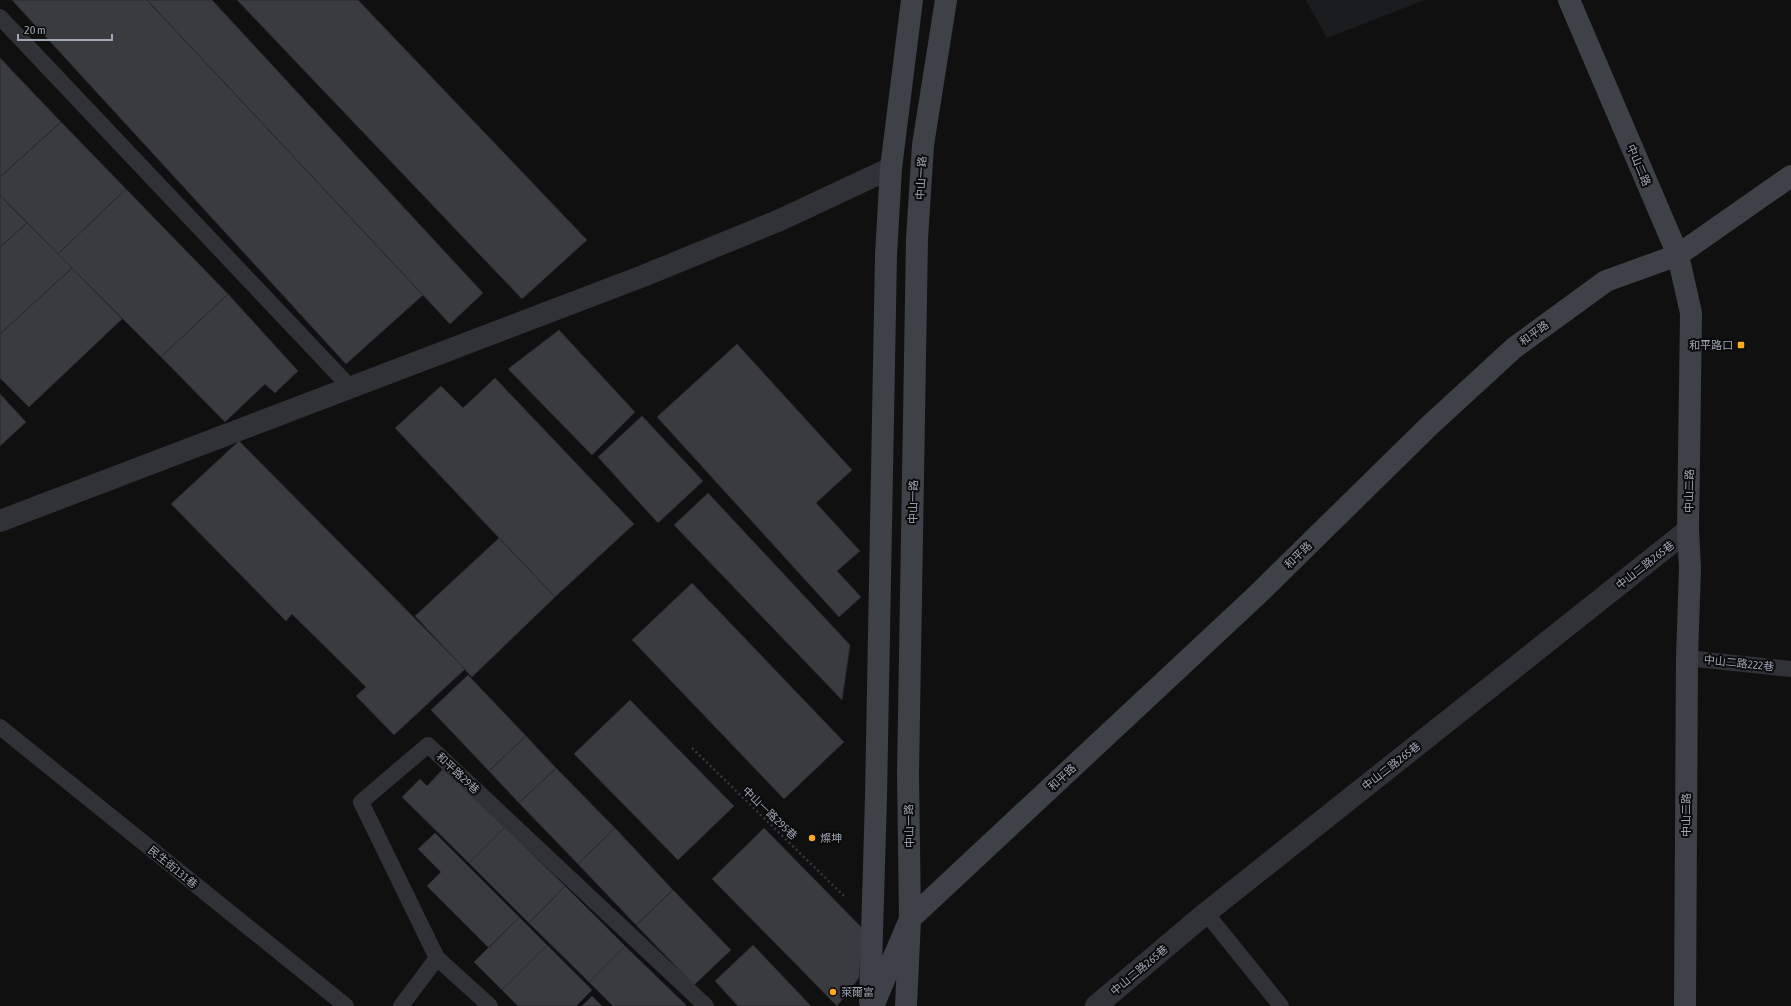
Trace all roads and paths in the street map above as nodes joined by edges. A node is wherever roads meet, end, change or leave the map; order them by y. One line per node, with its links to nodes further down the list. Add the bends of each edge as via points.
1 (912, 0): 5 (street)
2 (946, 0): 16 (street, 中山一路, via 923,146 917,239 908,774)
3 (1569, 0): 7 (street, 中山二路)
4 (0, 17): 8 (lane)
5 (891, 168): 8 (street, via 780,220 643,276); 17 (street, via 886,263)
6 (1791, 176): 7 (street, 和平路)
7 (1678, 255): 10 (street, 中山二路, via 1691,312); 16 (street, 和平路, via 1606,281 1514,348 1428,427 1257,595)
8 (350, 386): 9 (street)
9 (0, 521)
10 (1688, 530): 11 (street, 中山二路, via 1690,568); 15 (street, 中山二路265巷)
11 (1687, 658): 12 (lane, 中山二路222巷); 28 (street, 中山二路)
12 (1791, 669)
13 (0, 727): 19 (lane, 民生街131巷)
14 (692, 748): 17 (path, 中山一路295巷)
15 (1206, 913): 26 (street, 中山二路265巷); 27 (lane)
16 (910, 919): 24 (street, 和平路); 25 (street, 中山一路)
17 (872, 924): 23 (street)
18 (437, 958): 20 (lane); 21 (lane); 22 (lane, 和平路29巷, via 361,802 428,745)
19 (346, 1006)
20 (401, 1006)
21 (490, 1006)
22 (706, 1006)
23 (870, 1006)
24 (873, 1006)
25 (906, 1006)
26 (1096, 1006)
27 (1281, 1006)
28 (1685, 1006)

